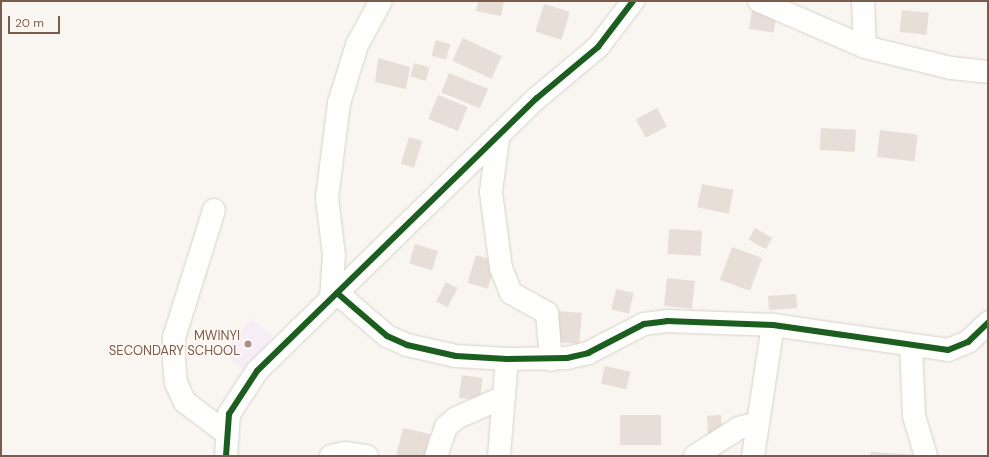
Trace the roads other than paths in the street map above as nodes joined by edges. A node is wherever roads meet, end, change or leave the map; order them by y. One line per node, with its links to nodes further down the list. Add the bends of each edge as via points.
1 (381, 1): 9 (street, via 357,45 339,102 327,198 334,255)
2 (633, 1): 7 (street, via 598,47 537,98)
3 (759, 1): 5 (street)
4 (863, 1): 5 (street)
5 (865, 47): 6 (street, via 951,68)
6 (988, 72)
7 (498, 138): 9 (street, via 419,211); 14 (street, via 491,192 501,268 511,293 547,313)
8 (214, 210): 17 (street, via 174,338 174,360 176,383 185,402)
9 (334, 296): 13 (street, via 387,336 407,345 456,356); 17 (street, via 243,389 229,414)
10 (988, 323): 12 (street, via 968,342 948,350)
11 (773, 325): 12 (street); 14 (street, via 667,321 644,324 588,353); 16 (street)
12 (911, 346): 25 (street, via 914,416)
13 (507, 359): 14 (street); 15 (street)
14 (550, 360)
15 (504, 397): 21 (street, via 456,418 446,427); 22 (street)
16 (758, 424): 23 (street, via 739,428); 24 (street)
17 (226, 433): 18 (street)
18 (226, 456)
19 (331, 456): 20 (street, via 345,453)
20 (367, 456)
21 (436, 456)
22 (499, 456)
23 (695, 456)
24 (753, 456)
25 (926, 456)

